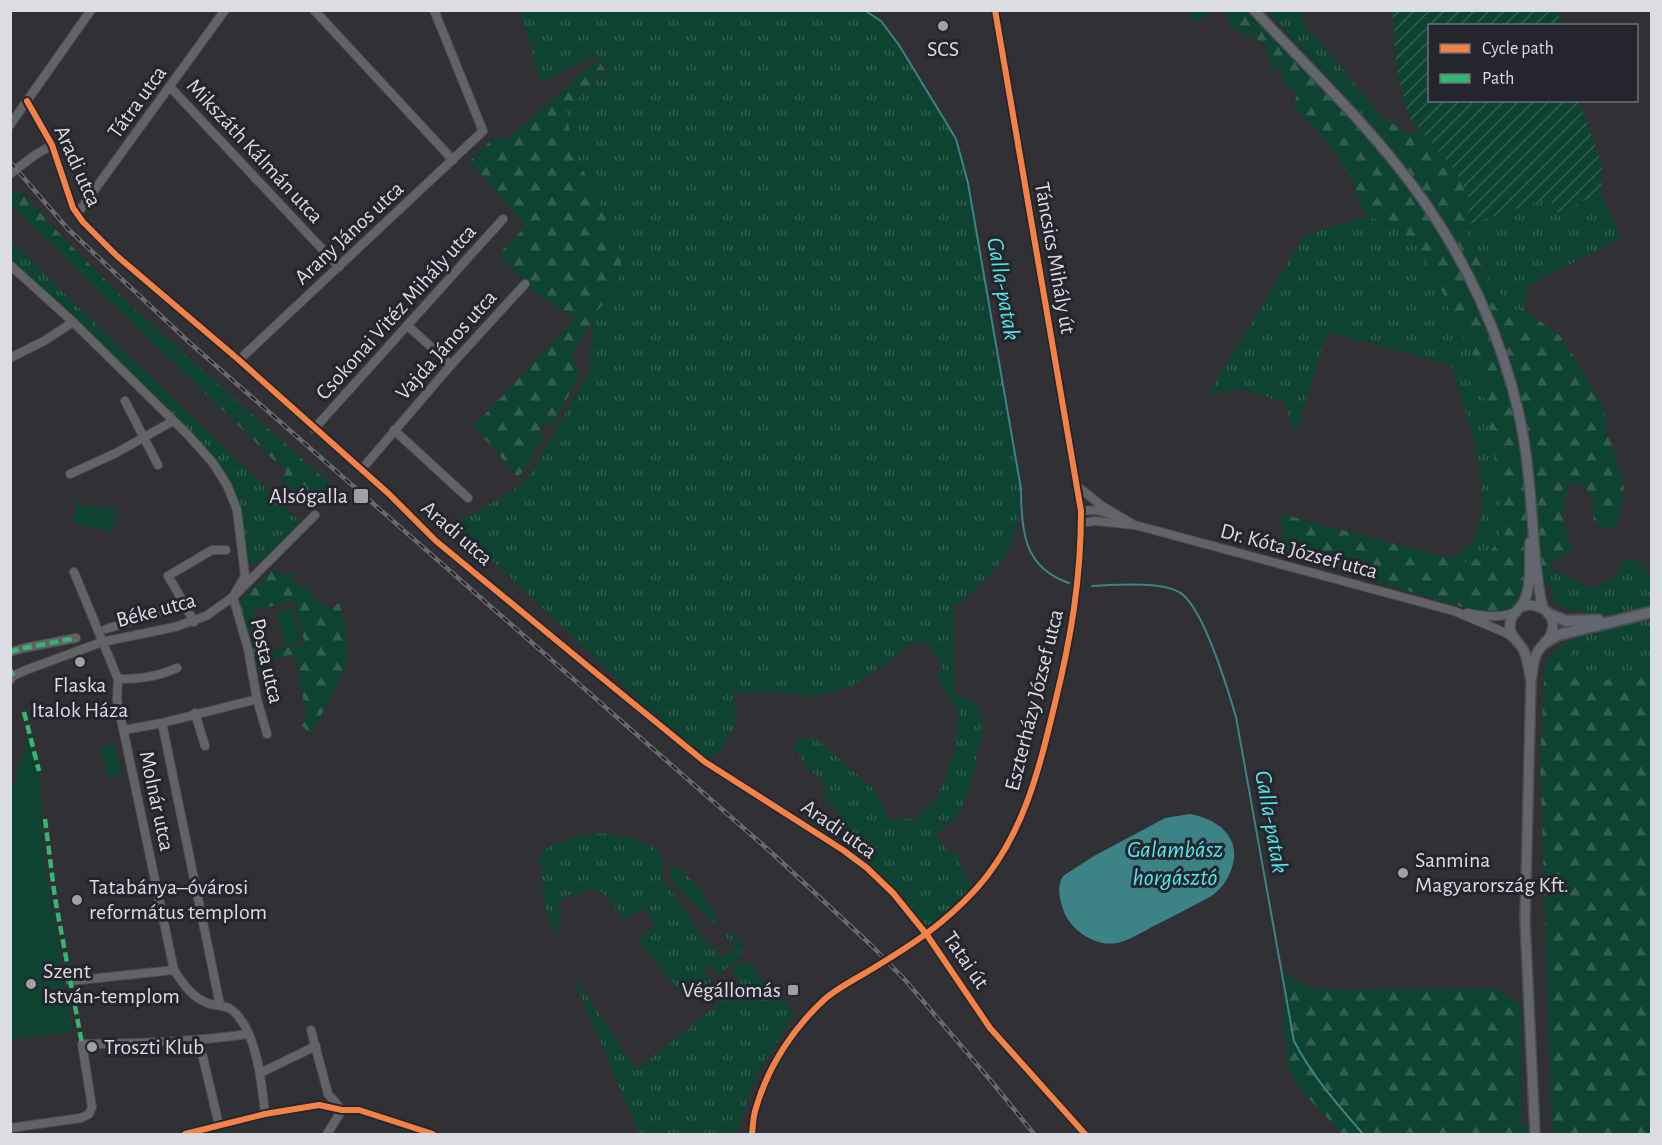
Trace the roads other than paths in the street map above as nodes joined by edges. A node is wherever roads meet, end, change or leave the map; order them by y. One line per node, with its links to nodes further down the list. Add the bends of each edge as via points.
1 (90, 10): 8 (street)
2 (225, 10): 7 (street, Tátra utca)
3 (314, 10): 11 (street)
4 (434, 10): 11 (street, Arany János utca, via 483,131)
5 (995, 10): 31 (street, Táncsics Mihály út)
6 (1254, 10): 36 (main road, via 1389,156 1429,208 1458,256 1488,317 1519,413)
7 (170, 87): 13 (street, Tátra utca); 16 (street, Mikszáth Kálmán utca)
8 (27, 101): 9 (street); 10 (street, Aradi utca)
9 (10, 125)
10 (52, 146): 12 (street); 13 (street, Aradi utca)
11 (453, 160): 16 (street, Arany János utca)
12 (10, 174)
13 (77, 213): 21 (street, Aradi utca, via 117,256)
14 (503, 219): 19 (street, Csokonai Vitéz Mihály utca)
15 (10, 265): 18 (street)
16 (339, 267): 21 (street, Arany János utca)
17 (525, 284): 22 (street, Vajda János utca)
18 (73, 322): 20 (street); 24 (street)
19 (408, 326): 22 (street); 25 (street, Csokonai Vitéz Mihály utca)
20 (10, 358)
21 (238, 360): 25 (street, Aradi utca)
22 (451, 364): 26 (street, Vajda János utca)
23 (125, 402): 27 (street)
24 (173, 421): 27 (street); 41 (street, via 213,463 237,510 245,576)
25 (314, 429): 29 (street, Aradi utca)
26 (394, 430): 29 (street, Vajda János utca); 32 (street, Vajda János utca)
27 (145, 437): 28 (street); 30 (street)
28 (158, 465)
29 (361, 470): 65 (street, Aradi utca, via 436,542 705,762 867,868)
30 (70, 474)
31 (1077, 486): 33 (street, Táncsics Mihály út); 35 (street, Dr. Kóta József utca)
32 (468, 498)
33 (1081, 511): 35 (street, Dr. Kóta József utca, via 1096,510); 37 (street, Eszterházy József utca)
34 (315, 515): 41 (street, Béke utca)
35 (1121, 517): 38 (street, Dr. Kóta József utca)
36 (1531, 519): 43 (main road, via 1528,585 1526,598); 45 (main road, via 1538,588)
37 (1081, 523): 38 (street, Dr. Kóta József utca); 65 (street, Eszterházy József utca, via 1078,581 1068,648 1040,765 1022,816 977,888)
38 (1135, 525): 44 (street, Dr. Kóta József utca)
39 (226, 550): 42 (street, via 212,550 168,576)
40 (74, 572): 52 (street, Molnár utca)
41 (234, 597): 48 (street, Béke utca); 59 (street, Posta utca)
42 (181, 598): 48 (street); 49 (street, via 155,614)
43 (1518, 609): 44 (street, via 1491,617); 45 (main road, via 1532,604); 51 (main road, via 1509,625)
44 (1454, 611): 51 (street)
45 (1546, 611): 47 (highway, via 1566,621); 53 (main road, via 1553,628)
46 (1652, 612): 47 (highway)
47 (1613, 621): 53 (highway, via 1558,635)
48 (194, 622): 52 (street, Béke utca)
49 (106, 629)
50 (76, 638): 54 (street)
51 (1516, 641): 53 (main road, via 1533,648); 58 (main road, via 1524,651)
52 (102, 642): 56 (street, Béke utca); 57 (street, Molnár utca)
53 (1546, 642): 58 (main road, via 1537,652)
54 (10, 652)
55 (177, 668): 57 (street, via 160,675)
56 (11, 675)
57 (118, 680): 62 (street, Molnár utca, via 117,700)
58 (1531, 681): 83 (main road, via 1525,921)
59 (256, 699): 60 (street); 63 (street, Posta utca)
60 (195, 713): 61 (street); 64 (street)
61 (162, 723): 62 (street); 68 (street)
62 (124, 730): 66 (street, Molnár utca)
63 (267, 734)
64 (205, 746)
65 (927, 935): 81 (street, Tatai út, via 828,997 806,1019 784,1045 767,1081 755,1108); 82 (street, Tatai út, via 990,1028)
66 (174, 970): 67 (street); 68 (street, Molnár utca, via 189,992)
67 (70, 981)
68 (220, 1005): 70 (street, Molnár utca, via 231,1009)
69 (311, 1030): 72 (street)
70 (248, 1034): 71 (street); 73 (street, Molnár utca)
71 (199, 1041): 76 (street); 77 (street, via 82,1044 92,1107 89,1114)
72 (316, 1046): 73 (street); 74 (street, via 328,1094)
73 (260, 1072): 75 (street, Molnár utca)
74 (342, 1110): 75 (street, via 319,1105); 79 (street); 80 (street, via 360,1110)
75 (265, 1114): 76 (street)
76 (219, 1125): 78 (street)
77 (10, 1128)
78 (185, 1134)
79 (327, 1134)
80 (433, 1134)
81 (752, 1134)
82 (1084, 1134)
83 (1535, 1134)

